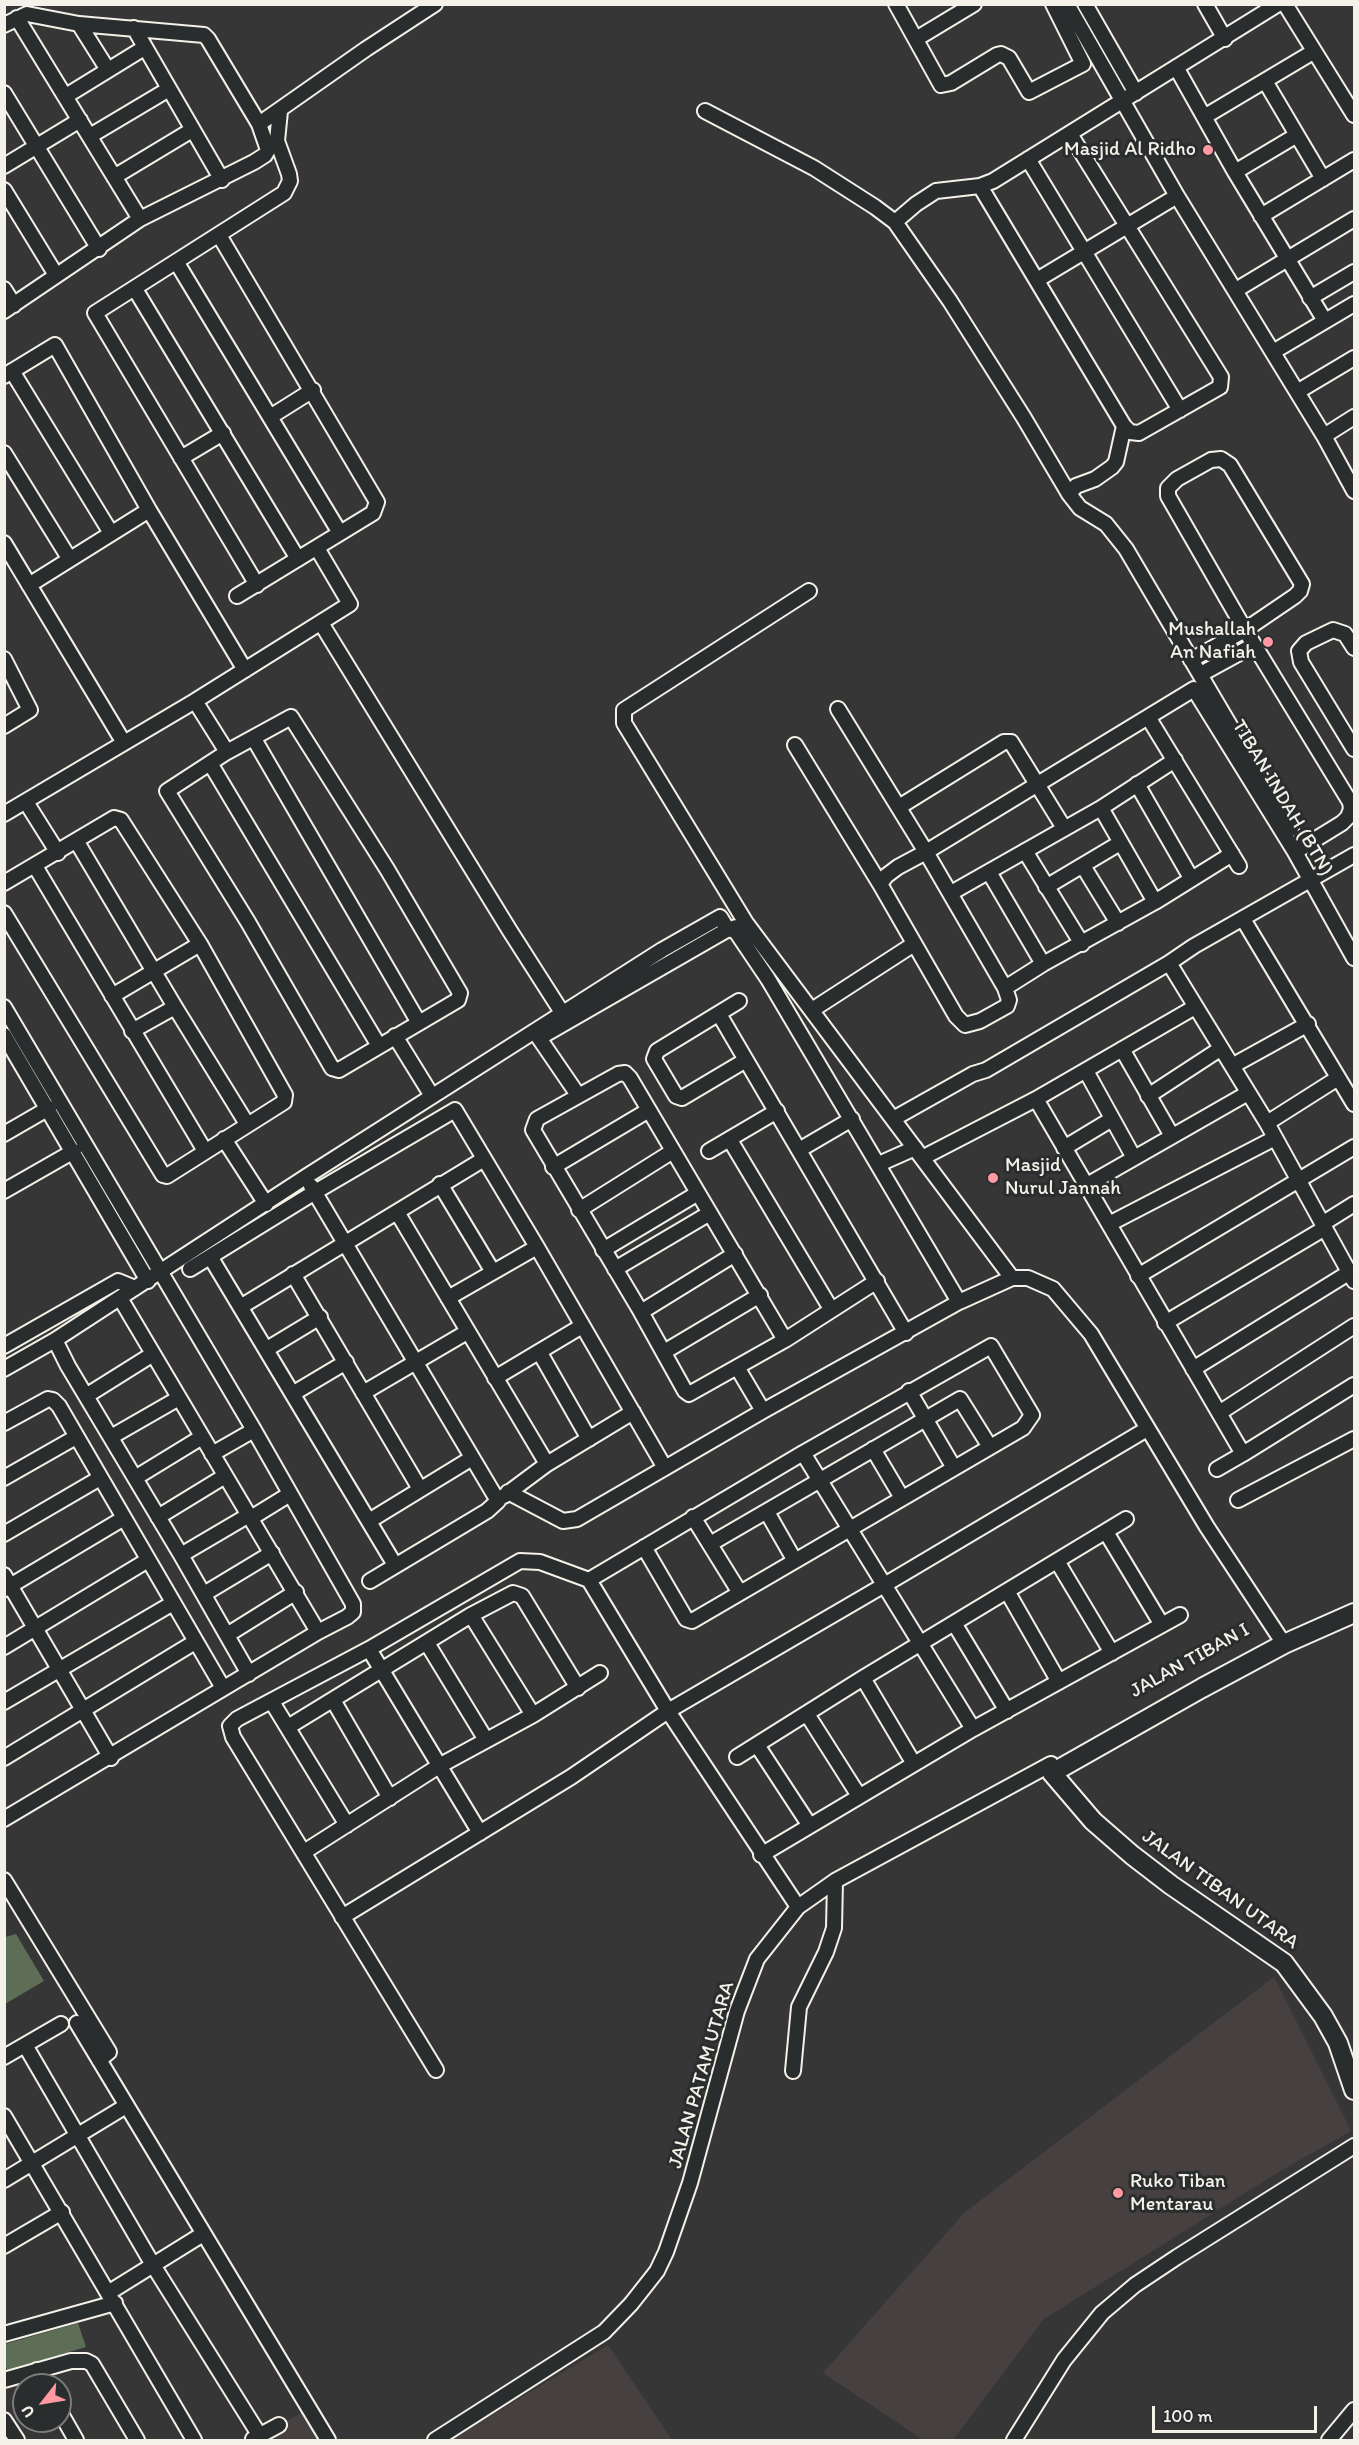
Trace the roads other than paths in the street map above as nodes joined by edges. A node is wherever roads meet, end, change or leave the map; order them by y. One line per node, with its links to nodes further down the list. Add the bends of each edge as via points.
1 (435, 4): 25 (street)
2 (896, 4): 14 (street)
3 (974, 4): 14 (street)
4 (1053, 4): 14 (street, via 1083,64 1029,92 1009,58 1001,54 941,85)
5 (1067, 4): 24 (street)
6 (1085, 4): 24 (street)
7 (1205, 4): 15 (street)
8 (1278, 4): 10 (street)
9 (1285, 4): 17 (street)
10 (1262, 8): 15 (street)
11 (11, 21): 12 (street, via 32,15); 23 (street)
12 (80, 24): 13 (street); 19 (street)
13 (134, 28): 16 (street); 30 (street, via 204,35)
14 (916, 39)
15 (1225, 39): 18 (street)
16 (144, 48): 19 (street); 21 (street)
17 (1313, 52): 20 (street); 27 (street)
18 (1176, 67): 24 (street); 28 (street)
19 (108, 70): 23 (street)
20 (1265, 81): 28 (street); 34 (street)
21 (169, 89): 31 (street); 33 (street)
22 (4, 93): 36 (street)
23 (66, 96): 29 (street)
24 (1130, 97): 32 (street); 46 (street)
25 (280, 111): 30 (street); 35 (street)
26 (705, 111): 50 (street, via 814,168)
27 (1354, 115)
28 (1204, 117): 40 (street)
29 (80, 120): 33 (street); 36 (street)
30 (259, 124): 35 (street)
31 (192, 130): 41 (street); 43 (street)
32 (1070, 134): 37 (street); 51 (street)
33 (90, 135): 41 (street)
34 (1297, 135): 40 (street); 42 (street)
35 (271, 141): 43 (street, via 266,155); 52 (street, via 289,174 284,193)
36 (37, 146): 39 (street); 53 (street)
37 (1028, 159): 44 (street); 54 (street)
38 (1354, 160): 42 (street)
39 (4, 166)
40 (1235, 172): 47 (street)
41 (114, 177): 48 (street)
42 (1323, 179): 47 (street)
43 (222, 180): 48 (street)
44 (980, 186): 50 (street, via 936,191); 59 (street)
45 (4, 190): 58 (street)
46 (1178, 196): 51 (street); 62 (street)
47 (1262, 216): 55 (street)
48 (140, 219): 53 (street)
49 (1354, 219): 55 (street)
50 (895, 222): 81 (street, via 956,311)
51 (1126, 226): 54 (street); 72 (street, via 1221,377 1220,387)
52 (219, 235): 56 (street); 70 (street)
53 (99, 249): 58 (street)
54 (1084, 250): 59 (street); 72 (street)
55 (1287, 260): 62 (street); 63 (street)
56 (177, 263): 61 (street); 73 (street)
57 (1354, 272): 63 (street)
58 (56, 275): 65 (street)
59 (1037, 280): 75 (street)
60 (4, 289): 65 (street)
61 (135, 289): 76 (street); 79 (street, via 95,313)
62 (1236, 290): 67 (street)
63 (1310, 298): 66 (street)
64 (1354, 304): 66 (street)
65 (9, 308)
66 (1324, 321): 67 (street)
67 (1273, 352): 71 (street)
68 (1354, 358): 71 (street)
69 (8, 374): 82 (street, via 55,345); 83 (street)
70 (313, 390): 73 (street); 84 (street, via 377,502 373,513)
71 (1297, 392): 77 (street)
72 (1180, 410): 75 (street, via 1136,434)
73 (270, 417): 84 (street)
74 (1354, 417): 77 (street)
75 (1124, 426): 81 (street, via 1112,467 1076,486)
76 (223, 433): 79 (street); 88 (street)
77 (1324, 436): 80 (street)
78 (4, 453): 87 (street)
79 (181, 458): 90 (street)
80 (1354, 491)
81 (1069, 494): 98 (street, via 1080,508 1116,535)
82 (149, 510): 83 (street); 101 (street)
83 (111, 533): 87 (street)
84 (340, 534): 86 (street)
85 (4, 543): 89 (street)
86 (317, 548): 88 (street); 93 (street, via 350,604)
87 (69, 558): 89 (street)
88 (298, 559): 90 (street)
89 (29, 585): 108 (street)
90 (257, 585): 92 (street)
91 (809, 591): 140 (street, via 624,710 627,729)
92 (237, 596)
93 (321, 623): 101 (street); 157 (street)
94 (1245, 630): 94 (street, via 1168,496 1168,488 1177,478 1216,458 1230,465 1302,584 1295,596); 95 (street); 96 (street)
95 (1254, 645): 99 (street); 123 (street, via 1350,802 1348,817 1342,823)
96 (1215, 647): 98 (street); 99 (street)
97 (1354, 648): 110 (street, via 1345,634 1333,630 1299,651 1301,662)
98 (1191, 660): 102 (street)
99 (1224, 661): 102 (street)
100 (5, 663): 106 (street, via 30,710)
101 (245, 670): 103 (street)
102 (1201, 674): 123 (street)
103 (195, 701): 108 (street); 111 (street)
104 (838, 709): 117 (street)
105 (1148, 717): 112 (street); 114 (street); 123 (street, TIBAN INDAH (BTN), via 1194,689)
106 (4, 726)
107 (254, 739): 111 (street); 159 (street); 159 (street, via 287,718 295,720 460,993 458,1000)
108 (124, 743): 116 (street)
109 (795, 745): 134 (street)
110 (1354, 749)
111 (226, 752): 113 (street)
112 (1175, 760): 115 (street); 131 (street, via 1236,860)
113 (210, 763): 164 (street); 164 (street, via 170,789 168,795 248,922 332,1068 339,1070)
114 (1038, 784): 117 (street, via 1016,747 1004,742); 120 (street); 125 (street)
115 (1137, 784): 118 (street); 131 (street)
116 (26, 802): 119 (street); 126 (street)
117 (899, 807): 125 (street)
118 (1101, 808): 120 (street); 122 (street)
119 (4, 814)
120 (1064, 828): 124 (street)
121 (77, 842): 126 (street); 143 (street, via 114,818 121,820); 149 (street)
122 (1120, 843): 129 (street); 137 (street)
123 (1298, 850): 132 (street, TIBAN INDAH (BTN))
124 (1025, 851): 130 (street); 135 (street)
125 (926, 852): 134 (street, via 898,867); 136 (street)
126 (58, 853): 128 (street)
127 (1354, 855): 132 (street)
128 (35, 866): 133 (street); 151 (street)
129 (1083, 866): 135 (street); 141 (street)
130 (989, 872): 136 (street); 148 (street)
131 (1191, 878): 137 (street)
132 (1310, 880): 139 (street); 146 (street, TIBAN INDAH (BTN))
133 (4, 883)
134 (880, 884): 144 (street)
135 (1046, 887): 145 (street)
136 (951, 893): 150 (street)
137 (1155, 902): 141 (street)
138 (4, 913): 193 (street, via 159,1172 166,1176)
139 (1243, 919): 147 (street); 160 (street)
140 (746, 923): 142 (street); 156 (street)
141 (1118, 923): 145 (street)
142 (730, 930): 157 (street, via 720,917); 173 (street, via 539,1038); 181 (street, via 737,933 768,979)
143 (200, 944): 149 (street); 185 (street, via 285,1095 284,1102)
144 (914, 944): 150 (street, via 965,1025 1007,1006); 156 (street)
145 (1082, 944): 148 (street)
146 (1354, 958)
147 (1169, 963): 155 (street); 182 (street, via 986,1070)
148 (1043, 964): 150 (street)
149 (154, 971): 151 (street); 154 (street)
150 (1005, 988)
151 (112, 996): 161 (street)
152 (739, 1001): 158 (street)
153 (4, 1007): 225 (street)
154 (175, 1007): 161 (street); 185 (street)
155 (1195, 1007): 165 (street); 166 (street)
156 (812, 1010): 182 (street)
157 (563, 1014): 174 (street)
158 (719, 1014): 168 (street); 168 (street, via 657,1051 654,1059 659,1068 676,1096 682,1098)
159 (419, 1023): 163 (street)
160 (1308, 1024): 169 (street); 171 (street)
161 (132, 1031): 193 (street)
162 (4, 1035): 167 (street)
163 (395, 1036): 164 (street); 174 (street)
164 (379, 1046)
165 (1122, 1049): 170 (street); 175 (street)
166 (1220, 1049): 169 (street); 175 (street)
167 (9, 1053): 178 (street)
168 (746, 1060): 180 (street)
169 (1232, 1066): 172 (street)
170 (1086, 1071): 176 (street); 183 (street)
171 (1338, 1078): 177 (street); 184 (street)
172 (1248, 1093): 184 (street); 187 (street)
173 (578, 1095): 179 (street, via 625,1073); 202 (street, via 537,1119 532,1126)
174 (432, 1096): 203 (street)
175 (1148, 1096): 187 (street)
176 (1036, 1100): 192 (street); 198 (street)
177 (1354, 1104)
178 (49, 1108): 186 (street); 195 (street)
179 (649, 1110): 196 (street); 202 (street)
180 (777, 1112): 190 (street); 194 (street)
181 (852, 1119): 194 (street); 201 (street)
182 (893, 1119): 198 (street)
183 (1112, 1119): 192 (street); 199 (street)
184 (1268, 1123): 188 (street)
185 (248, 1124): 189 (street)
186 (4, 1134)
187 (1172, 1136): 199 (street)
188 (1275, 1138): 204 (street); 215 (street)
189 (224, 1139): 193 (street); 210 (street)
190 (730, 1140): 197 (street); 238 (street)
191 (1354, 1147): 204 (street)
192 (1064, 1148): 206 (street)
193 (205, 1150)
194 (799, 1150): 231 (street)
195 (74, 1151): 207 (street); 230 (street)
196 (673, 1151): 209 (street); 212 (street)
197 (709, 1151)
198 (918, 1153): 201 (street); 229 (street)
199 (1134, 1158): 206 (street)
200 (484, 1159): 205 (street); 208 (street, via 455,1110); 218 (street)
201 (879, 1164): 236 (street)
202 (553, 1167): 212 (street)
203 (307, 1176): 208 (street); 210 (street)
204 (1300, 1181): 216 (street); 228 (street)
205 (440, 1184): 213 (street); 226 (street)
206 (1087, 1185): 215 (street)
207 (4, 1191)
208 (315, 1192): 217 (street); 221 (street)
209 (698, 1193): 214 (street); 219 (street)
210 (266, 1204): 225 (street)
211 (1354, 1204): 216 (street)
212 (579, 1210): 219 (street)
213 (397, 1212): 217 (street); 235 (street)
214 (710, 1213): 220 (street); 224 (street)
215 (1109, 1224): 228 (street)
216 (1324, 1226): 222 (street); 241 (street)
217 (344, 1242): 227 (street); 254 (street)
218 (537, 1247): 226 (street); 242 (street)
219 (603, 1250): 224 (street)
220 (735, 1254): 233 (street); 239 (street)
221 (211, 1258): 223 (street); 237 (street)
222 (1350, 1266): 257 (street)
223 (190, 1269)
224 (615, 1269): 239 (street)
225 (160, 1272): 230 (street); 271 (street)
226 (493, 1272): 235 (street)
227 (293, 1274): 237 (street); 240 (street)
228 (1138, 1276): 241 (street)
229 (1012, 1278): 236 (street); 270 (street, via 1028,1278 1053,1289 1091,1334)
230 (148, 1281): 232 (street)
231 (877, 1281): 238 (street); 245 (street)
232 (135, 1288): 234 (street); 248 (street, via 118,1281)
233 (760, 1295): 247 (street); 251 (street)
234 (120, 1298): 246 (street); 252 (street)
235 (448, 1298): 244 (street)
236 (959, 1302): 245 (street)
237 (242, 1306): 249 (street)
238 (831, 1309): 247 (street)
239 (641, 1312): 251 (street)
240 (320, 1317): 249 (street); 253 (street)
241 (1165, 1323): 257 (street)
242 (582, 1326): 250 (street); 266 (street)
243 (1354, 1326): 267 (street)
244 (467, 1332): 254 (street); 258 (street)
245 (906, 1333): 265 (street)
246 (55, 1340): 256 (street); 263 (street)
247 (785, 1340): 255 (street)
248 (4, 1346)
249 (267, 1348): 261 (street)
250 (540, 1353): 258 (street); 275 (street)
251 (664, 1353): 255 (street, via 687,1394)
252 (153, 1354): 263 (street); 264 (street)
253 (346, 1362): 261 (street); 262 (street)
254 (414, 1364): 262 (street); 282 (street)
255 (737, 1367): 265 (street)
256 (4, 1369)
257 (1193, 1369): 267 (street)
258 (495, 1378): 283 (street)
259 (1354, 1385): 281 (street)
260 (909, 1391): 268 (street); 277 (street, via 992,1346 1032,1415 1023,1428); 279 (street)
261 (294, 1393): 303 (street)
262 (363, 1393): 292 (street)
263 (86, 1396): 273 (street)
264 (178, 1398): 273 (street); 274 (street)
265 (763, 1411): 284 (street)
266 (633, 1412): 275 (street); 284 (street)
267 (1220, 1413): 281 (street)
268 (925, 1419): 277 (street, via 960,1399); 278 (street); 285 (street)
269 (4, 1423): 272 (street, via 42,1401 53,1400)
270 (1147, 1428): 318 (street); 333 (street)
271 (254, 1430): 280 (street); 293 (street)
272 (76, 1437): 288 (street); 289 (street)
273 (111, 1437): 290 (street)
274 (202, 1437): 280 (street); 290 (street)
275 (590, 1439): 283 (street)
276 (1354, 1439): 296 (street)
277 (990, 1447): 285 (street)
278 (873, 1449): 291 (street); 295 (street)
279 (803, 1452): 291 (street); 299 (street)
280 (212, 1454): 287 (street)
281 (1243, 1454): 286 (street)
282 (472, 1458): 292 (street); 294 (street)
283 (547, 1464): 294 (street)
284 (665, 1468): 294 (street, via 569,1521)
285 (954, 1468): 295 (street)
286 (1218, 1468)
287 (225, 1476): 298 (street); 300 (street)
288 (4, 1478)
289 (100, 1478): 301 (street); 306 (street)
290 (135, 1478): 300 (street)
291 (820, 1480): 297 (street); 304 (street)
292 (420, 1489): 303 (street)
293 (290, 1494): 298 (street); 331 (street, via 353,1604 353,1612 347,1617)
294 (503, 1497): 314 (street, via 487,1511)
295 (902, 1498): 304 (street)
296 (1239, 1500)
297 (767, 1512): 307 (street); 312 (street)
298 (250, 1516): 309 (street); 310 (street)
299 (693, 1516): 307 (street); 308 (street)
300 (158, 1517): 310 (street)
301 (124, 1518): 311 (street); 317 (street)
302 (1126, 1519): 305 (street)
303 (369, 1521): 314 (street)
304 (850, 1528): 312 (street); 318 (street)
305 (1106, 1532): 313 (street); 329 (street)
306 (4, 1534)
307 (710, 1544): 321 (street)
308 (644, 1547): 315 (street); 321 (street, via 686,1619 699,1618)
309 (272, 1553): 320 (street); 322 (street)
310 (181, 1555): 322 (street)
311 (148, 1560): 323 (street); 330 (street)
312 (795, 1561): 321 (street)
313 (1058, 1561): 319 (street); 339 (street)
314 (395, 1565): 316 (street)
315 (589, 1580): 338 (street, via 540,1562 519,1561); 352 (street)
316 (370, 1581)
317 (7, 1583): 330 (street)
318 (886, 1584): 336 (street); 352 (street)
319 (1007, 1591): 328 (street); 345 (street)
320 (296, 1593): 331 (street); 332 (street)
321 (740, 1593)
322 (204, 1594): 332 (street)
323 (173, 1603): 334 (street); 340 (street)
324 (1354, 1605): 333 (street, JALAN TIBAN I)
325 (1354, 1613): 365 (street, JALAN TIBAN I, via 1284,1644)
326 (471, 1615): 335 (street); 347 (street, via 513,1593 522,1596); 355 (street)
327 (1180, 1615): 329 (street)
328 (954, 1623): 336 (street); 353 (street)
329 (1162, 1625): 339 (street)
330 (36, 1628): 337 (street); 340 (street)
331 (318, 1632): 342 (street)
332 (227, 1635): 342 (street)
333 (1280, 1638): 365 (street, JALAN TIBAN I)
334 (195, 1642): 346 (street); 351 (street)
335 (428, 1643): 341 (street); 358 (street)
336 (921, 1644): 344 (street); 357 (street)
337 (4, 1647)
338 (369, 1649): 341 (street); 350 (street)
339 (1112, 1653): 345 (street)
340 (60, 1670): 349 (street); 351 (street)
341 (381, 1670): 348 (street); 364 (street)
342 (249, 1674): 346 (street)
343 (600, 1674): 347 (street)
344 (863, 1678): 354 (street); 363 (street)
345 (1059, 1682): 353 (street)
346 (223, 1688): 362 (street)
347 (578, 1688): 355 (street)
348 (333, 1700): 356 (street); 367 (street)
349 (4, 1702)
350 (272, 1702): 356 (street); 372 (street, via 237,1719 230,1726 231,1731)
351 (83, 1708): 361 (street); 362 (street)
352 (668, 1711): 371 (street); 373 (street)
353 (1007, 1711): 357 (street)
354 (807, 1714): 359 (street); 366 (street)
355 (533, 1715): 358 (street)
356 (288, 1727): 369 (street)
357 (973, 1729): 363 (street)
358 (486, 1740): 364 (street)
359 (757, 1745): 360 (street); 370 (street)
360 (737, 1757)
361 (4, 1758)
362 (111, 1758): 368 (street)
363 (914, 1764): 366 (street)
364 (439, 1766): 367 (street); 371 (street)
365 (1052, 1769): 375 (street, JALAN PATAM UTARA, via 953,1826 939,1825); 385 (street, JALAN TIBAN UTARA, via 1093,1821 1132,1855 1284,1962 1338,2043)
366 (859, 1796): 370 (street)
367 (390, 1798): 369 (street)
368 (4, 1820)
369 (347, 1825): 372 (street)
370 (810, 1826): 373 (street)
371 (480, 1833): 377 (street)
372 (304, 1852): 377 (street)
373 (761, 1854): 376 (street)
374 (4, 1880): 382 (street, via 109,2052)
375 (835, 1881): 376 (street, JALAN PATAM UTARA); 384 (street, via 834,1928 799,2007)
376 (798, 1907): 409 (street, JALAN PATAM UTARA, via 758,1959 737,2011 690,2183 657,2271 604,2332)
377 (342, 1917): 383 (street)
378 (77, 2023): 382 (street)
379 (61, 2024): 380 (street)
380 (25, 2045): 381 (street); 388 (street)
381 (4, 2057)
382 (99, 2060): 386 (street)
383 (436, 2070)
384 (793, 2071)
385 (1354, 2090)
386 (126, 2106): 388 (street); 393 (street)
387 (4, 2116): 390 (street)
388 (78, 2135): 390 (street); 395 (street)
389 (1354, 2146): 410 (street, via 1177,2257 1102,2313 1064,2360)
390 (32, 2163): 391 (street); 392 (street)
391 (4, 2180)
392 (62, 2212): 394 (street); 396 (street)
393 (203, 2234): 395 (street); 408 (street)
394 (4, 2246)
395 (153, 2265): 396 (street); 404 (street)
396 (111, 2298): 397 (street); 407 (street)
397 (4, 2334)
398 (37, 2370): 399 (street); 400 (street); 406 (street, via 71,2361 92,2364)
399 (39, 2373)
400 (4, 2380)
401 (1354, 2410): 411 (street)
402 (4, 2420): 405 (street)
403 (279, 2425): 404 (street)
404 (256, 2438)
405 (17, 2440)
406 (137, 2440)
407 (194, 2440)
408 (328, 2440)
409 (435, 2440)
410 (1014, 2440)
411 (1329, 2440)

